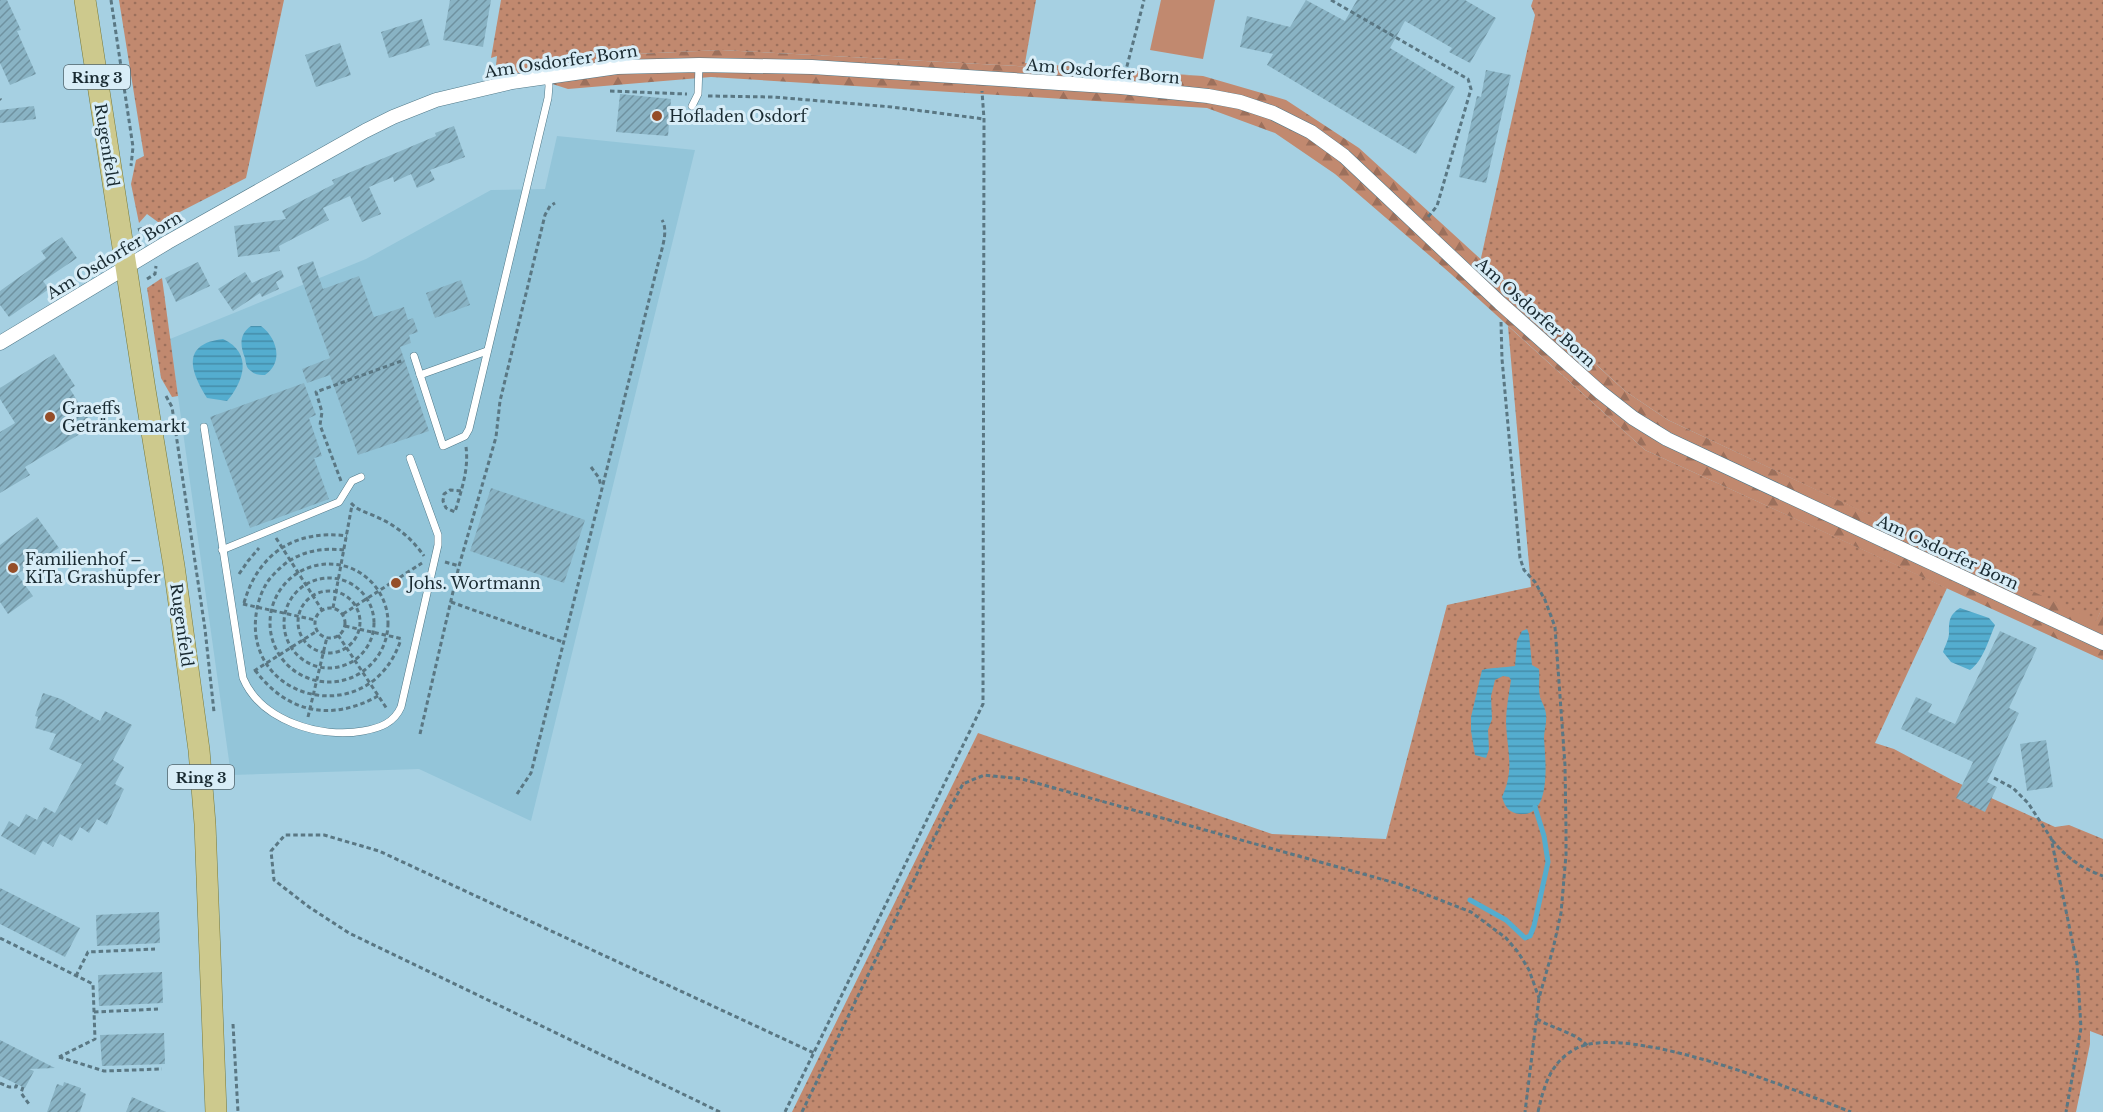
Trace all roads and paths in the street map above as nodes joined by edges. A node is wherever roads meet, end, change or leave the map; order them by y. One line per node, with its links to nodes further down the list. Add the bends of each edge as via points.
1 (85, 0): 20 (main road, Rugenfeld / Ring 3)
2 (111, 0): 13 (path, via 133,147)
3 (1144, 0): 8 (path)
4 (1331, 0): 16 (path, via 1468,79 1471,89 1437,206)
5 (699, 65): 6 (street, Am Osdorfer Born, via 617,67); 7 (street, Am Osdorfer Born, via 812,67); 10 (lane)
6 (548, 77): 20 (street, Am Osdorfer Born, via 486,87 393,117); 24 (lane, via 548,98)
7 (981, 78): 8 (street, Am Osdorfer Born); 12 (path)
8 (1121, 87): 16 (street, Am Osdorfer Born, via 1208,96 1273,113 1311,132 1344,156)
9 (610, 91): 10 (path)
10 (698, 94): 11 (lane); 12 (path, via 892,107)
11 (692, 106)
12 (984, 119): 103 (path, via 983,704)
13 (129, 175)
14 (555, 203): 50 (path, via 545,214 500,401 496,437)
15 (662, 220): 32 (path, via 664,232 658,264)
16 (1419, 227): 22 (street, Am Osdorfer Born)
17 (136, 231): 18 (path, via 151,225)
18 (152, 234)
19 (157, 260): 21 (path, via 154,274)
20 (127, 267): 23 (street, Am Osdorfer Born); 109 (main road, Rugenfeld / Ring 3, via 174,566 198,750 205,824)
21 (143, 282)
22 (1500, 303): 72 (street, Am Osdorfer Born, via 1600,392 1667,440); 98 (path, via 1521,565 1535,582 1553,619 1565,765 1564,879 1557,931)
23 (0, 343)
24 (488, 351): 26 (lane); 28 (lane)
25 (414, 356): 26 (lane); 34 (path, via 316,392 322,412 320,424)
26 (420, 375): 28 (lane, via 443,446)
27 (204, 427): 38 (lane)
28 (465, 436): 33 (path, via 468,462)
29 (410, 458): 70 (lane, via 438,535)
30 (591, 467): 32 (path)
31 (361, 477): 34 (lane)
32 (602, 488): 71 (path)
33 (461, 491): 33 (path, via 444,494 446,508 455,512)
34 (346, 492): 35 (path); 38 (lane, via 339,502)
35 (352, 505): 36 (path); 45 (path, via 396,527 426,560)
36 (347, 536): 37 (path, via 313,536); 39 (path)
37 (281, 548): 40 (path); 49 (path, via 276,539 254,554 238,576); 51 (path, via 253,578)
38 (222, 550): 49 (lane)
39 (344, 550): 40 (path, via 321,549); 41 (path)
40 (289, 561): 42 (path); 53 (path, via 272,576)
41 (341, 564): 42 (path, via 323,564); 43 (path); 45 (path, via 367,577)
42 (297, 573): 44 (path); 55 (path, via 280,589)
43 (339, 578): 44 (path, via 321,578); 46 (path); 48 (path, via 355,585)
44 (305, 584): 47 (path); 57 (path, via 292,597)
45 (379, 591): 48 (path); 66 (path, via 388,612)
46 (336, 592): 47 (path); 52 (path); 54 (path)
47 (312, 596): 56 (path); 59 (path)
48 (367, 598): 52 (path); 64 (path, via 374,615)
49 (230, 602): 51 (path); 82 (lane)
50 (451, 602): 71 (path); 90 (path)
51 (243, 604): 53 (path)
52 (356, 606): 58 (path); 62 (path)
53 (257, 607): 55 (path); 78 (path, via 257,642)
54 (333, 608): 56 (path); 58 (path)
55 (271, 610): 57 (path); 76 (path, via 271,633)
56 (322, 610): 60 (path)
57 (285, 614): 59 (path); 73 (path, via 285,631)
58 (343, 614): 61 (path)
59 (298, 616): 60 (path); 69 (path)
60 (315, 620): 63 (path)
61 (345, 626): 62 (path); 65 (path)
62 (360, 629): 64 (path); 74 (path)
63 (318, 630): 67 (path); 69 (path)
64 (374, 632): 66 (path); 77 (path, via 367,648)
65 (338, 635): 67 (path); 74 (path)
66 (387, 635): 68 (path); 81 (path, via 378,656)
67 (327, 637): 75 (path)
68 (401, 639): 70 (path); 84 (path, via 387,669)
69 (303, 640): 73 (path); 75 (path)
70 (416, 642): 88 (lane, via 401,707)
71 (563, 642): 92 (path, via 531,773)
72 (2103, 643)
73 (291, 647): 76 (path); 79 (path, via 303,660)
74 (346, 648): 75 (path); 77 (path)
75 (323, 653): 79 (path)
76 (279, 655): 78 (path); 83 (path, via 291,669)
77 (354, 660): 79 (path, via 338,667); 81 (path)
78 (267, 663): 80 (path); 85 (path, via 291,687)
79 (320, 667): 83 (path)
80 (255, 670): 82 (path); 87 (path, via 284,699)
81 (362, 672): 83 (path, via 335,682); 84 (path)
82 (243, 678): 89 (lane, via 249,691 267,707)
83 (316, 681): 85 (path)
84 (370, 684): 85 (path, via 349,694); 86 (path)
85 (313, 695): 87 (path)
86 (378, 696): 87 (path, via 338,711); 88 (path)
87 (310, 709): 89 (path)
88 (393, 719): 89 (lane, via 357,732)
89 (305, 728)
90 (420, 734)
91 (1994, 778): 93 (path, via 2013,788 2028,803)
92 (517, 794)
93 (2051, 838): 94 (path, via 2075,864); 116 (path, via 2077,964 2081,1028)
94 (2103, 876)
95 (0, 938): 97 (path)
96 (155, 949): 97 (path, via 88,952)
97 (76, 976): 100 (path, via 93,984)
98 (1539, 998): 101 (path); 112 (path, via 1518,952 1471,912 1387,881 1022,778 984,775 963,784 940,826)
99 (158, 1009): 100 (path)
100 (94, 1012): 104 (path, via 95,1039 59,1057 104,1071)
101 (1537, 1019): 102 (path, via 1580,1038); 113 (path)
102 (1588, 1046): 114 (path, via 1563,1057 1552,1069); 115 (path, via 1619,1042 1694,1057 1778,1083)
103 (814, 1053): 110 (path, via 379,851 324,835 285,835 271,851 274,880 349,933); 111 (path)
104 (162, 1069)
105 (0, 1083): 106 (path, via 9,1087)
106 (17, 1084)
107 (23, 1088): 108 (path, via 21,1093)
108 (29, 1104)
109 (216, 1112)
110 (720, 1112)
111 (785, 1112)
112 (802, 1112)
113 (1525, 1112)
114 (1538, 1112)
115 (1851, 1112)
116 (2066, 1112)

